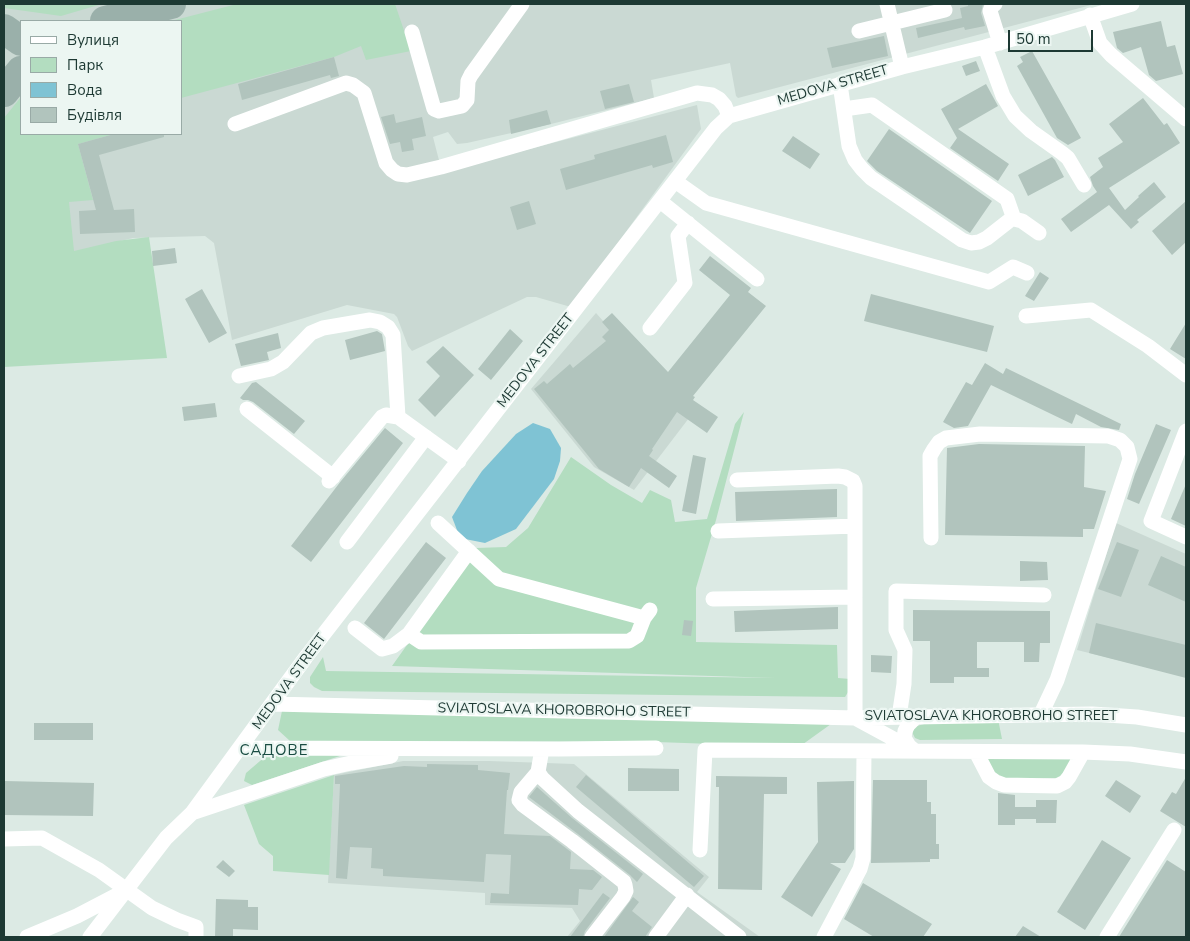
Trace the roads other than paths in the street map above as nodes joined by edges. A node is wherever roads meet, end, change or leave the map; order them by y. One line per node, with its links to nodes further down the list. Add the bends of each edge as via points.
1 (522, 4): 9 (street, via 468,81 467,100 462,106 434,109)
2 (887, 4): 7 (street)
3 (995, 4): 10 (street, via 990,11)
4 (1132, 4): 6 (street, MEDOVA STREET)
5 (945, 10): 7 (street)
6 (1090, 15): 10 (street, MEDOVA STREET); 16 (street, via 1100,43 1111,55)
7 (892, 24): 8 (street); 12 (street)
8 (859, 31)
9 (412, 32)
10 (1000, 43): 11 (street, MEDOVA STREET)
11 (985, 47): 12 (street, MEDOVA STREET); 19 (street, via 1003,96 1015,116 1068,158)
12 (902, 67): 13 (street, MEDOVA STREET)
13 (840, 84): 14 (street); 15 (street, MEDOVA STREET)
14 (844, 109): 21 (street, via 872,105 1007,199); 21 (street, via 849,146 862,170 962,240 979,242)
15 (729, 116): 17 (street, via 719,99 697,93 407,175 398,174 386,163 364,93 353,85 346,83); 18 (street, MEDOVA STREET)
16 (1186, 119)
17 (235, 124)
18 (676, 181): 20 (street, MEDOVA STREET); 24 (street, via 706,203 989,282 1013,267)
19 (1084, 185)
20 (660, 201): 22 (street); 34 (street, MEDOVA STREET)
21 (1014, 219): 23 (street)
22 (688, 223): 25 (street); 27 (street, via 678,236 685,283)
23 (1039, 233)
24 (1027, 273)
25 (757, 279)
26 (1026, 316): 28 (street, via 1091,310)
27 (650, 328)
28 (1186, 375)
29 (239, 376): 31 (street, via 271,369 283,362 311,333 324,328 370,320 380,322 393,334)
30 (247, 409): 31 (street, via 331,479 382,417)
31 (398, 417): 33 (street)
32 (1186, 431): 39 (street, via 1151,521)
33 (426, 437): 34 (street); 41 (street)
34 (458, 461): 48 (street, MEDOVA STREET)
35 (736, 480): 37 (street, via 845,477 855,486)
36 (438, 522): 42 (street)
37 (855, 526): 38 (street); 44 (street)
38 (718, 531)
39 (1186, 537)
40 (931, 538): 49 (street, via 930,456 946,438 980,434 1108,436 1128,447 1130,458 1056,680)
41 (347, 542)
42 (469, 551): 47 (street); 47 (street, via 499,578 647,614 637,636 629,641 421,642)
43 (1044, 595): 50 (street, via 896,591 896,630 905,650)
44 (855, 597): 45 (street); 52 (street)
45 (713, 598)
46 (355, 628): 47 (street, via 382,650)
47 (409, 634)
48 (273, 704): 52 (street, SVIATOSLAVA KHOROBROHO STREET); 54 (street, MEDOVA STREET)
49 (1041, 714): 51 (street, SVIATOSLAVA KHOROBROHO STREET); 53 (street, SVIATOSLAVA KHOROBROHO STREET, via 1137,717)
50 (899, 717): 51 (street, SVIATOSLAVA KHOROBROHO STREET); 52 (street, SVIATOSLAVA KHOROBROHO STREET)
51 (916, 717): 59 (street, via 908,725 904,738)
52 (856, 718): 59 (street, SVIATOSLAVA KHOROBROHO STREET)
53 (1186, 725)
54 (240, 748): 56 (street); 64 (street, MEDOVA STREET)
55 (656, 748): 57 (street)
56 (432, 749): 57 (street); 64 (street, via 324,769)
57 (542, 749): 63 (street)
58 (864, 752): 59 (street, SVIATOSLAVA KHOROBROHO STREET); 67 (street, SVIATOSLAVA KHOROBROHO STREET, via 705,750); 76 (street, via 860,870)
59 (918, 752): 60 (street, SVIATOSLAVA KHOROBROHO STREET)
60 (976, 752): 61 (street, SVIATOSLAVA KHOROBROHO STREET); 61 (street, via 988,776 996,782 1057,786 1065,782)
61 (1083, 752): 62 (street, SVIATOSLAVA KHOROBROHO STREET, via 1130,754)
62 (1186, 762)
63 (538, 772): 69 (street, via 578,811); 74 (street, via 521,792 523,806 626,885 623,897)
64 (192, 813): 68 (street, MEDOVA STREET, via 166,838)
65 (1174, 830): 77 (street)
66 (4, 839): 68 (street, via 42,838 99,870)
67 (700, 850)
68 (126, 890): 71 (street, via 77,916); 72 (street, MEDOVA STREET); 73 (street, via 152,908 196,927)
69 (687, 896): 70 (street); 75 (street)
70 (734, 936)
71 (26, 937)
72 (90, 937)
73 (196, 937)
74 (592, 937)
75 (656, 937)
76 (824, 937)
77 (1107, 937)

